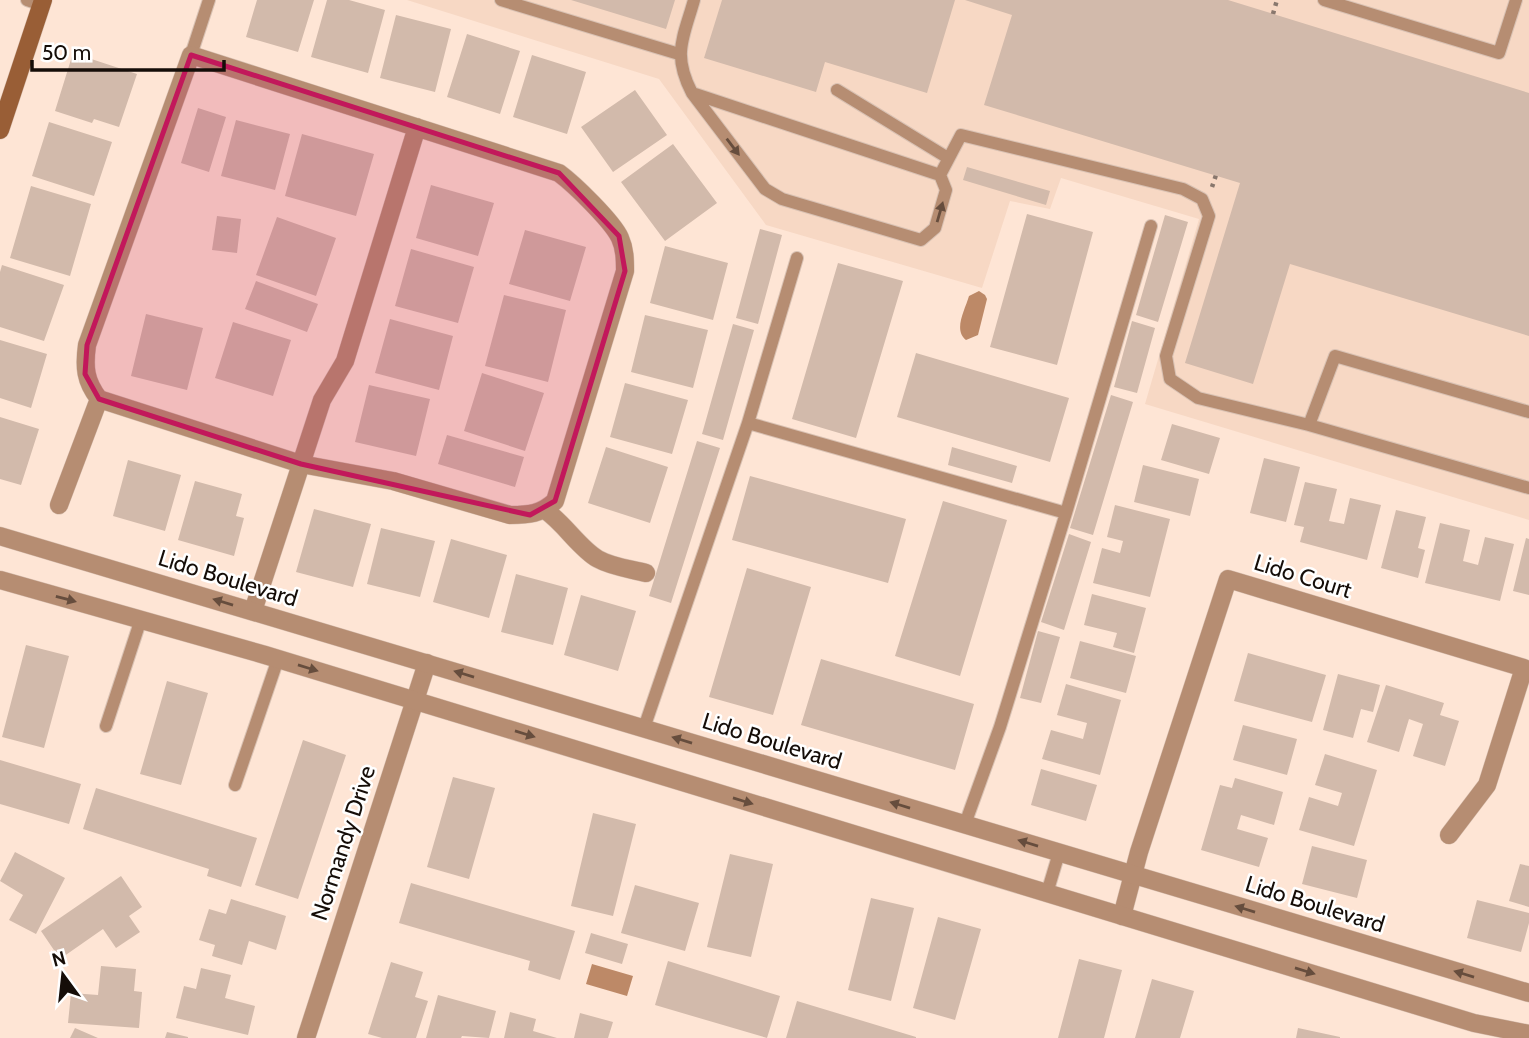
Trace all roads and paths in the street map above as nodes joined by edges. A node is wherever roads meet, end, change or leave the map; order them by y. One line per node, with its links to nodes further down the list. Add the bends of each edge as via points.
1 (209, 0): 10 (lane)
2 (501, 0): 9 (lane)
3 (694, 0): 9 (lane)
4 (1278, 0): 8 (path)
5 (1324, 0): 6 (lane, via 1499,53)
6 (1516, 0)
7 (37, 2): 14 (main road)
8 (1273, 14)
9 (679, 54): 12 (lane)
10 (191, 55): 13 (street); 19 (street, via 87,345 85,374)
11 (837, 90): 15 (lane)
12 (692, 93): 16 (lane); 16 (lane, one-way to 16, via 765,189 782,199 921,240 935,228 946,190)
13 (417, 127): 23 (street, via 345,361 322,400); 26 (street, via 559,173 619,236 625,271 555,502)
14 (0, 130)
15 (947, 158): 16 (lane); 22 (lane, via 961,135 1183,189 1202,200 1209,216 1166,356 1170,379 1198,398)
16 (940, 175)
17 (1151, 226): 27 (lane)
18 (797, 258): 21 (lane)
19 (99, 399): 23 (street); 25 (street)
20 (1529, 412): 22 (lane, via 1335,356)
21 (748, 422): 27 (lane); 37 (lane)
22 (1309, 425): 24 (lane)
23 (301, 464): 26 (street, via 393,481 510,515); 31 (street)
24 (1529, 488)
25 (59, 505)
26 (545, 510): 29 (street, via 600,560)
27 (1066, 513): 39 (lane)
28 (0, 536): 31 (street, Lido Boulevard, one-way to 28)
29 (646, 573)
30 (0, 580): 32 (street, one-way to 32)
31 (253, 611): 34 (street, Lido Boulevard)
32 (141, 619): 33 (street); 36 (lane)
33 (278, 659): 35 (street, one-way to 35); 38 (lane)
34 (427, 663): 35 (street, Normandy Drive); 37 (street, Lido Boulevard, one-way to 34)
35 (415, 701): 43 (street, one-way to 43); 48 (street, Normandy Drive)
36 (106, 726)
37 (644, 728): 39 (street, Lido Boulevard, one-way to 37)
38 (235, 785)
39 (965, 824): 41 (street, Lido Boulevard, one-way to 39)
40 (1449, 835): 42 (street, Lido Court, via 1487,785 1524,668 1228,579)
41 (1059, 853): 42 (street, Lido Boulevard); 43 (lane)
42 (1133, 875): 44 (street, Lido Court); 45 (street, Lido Boulevard, one-way to 42)
43 (1047, 894): 44 (street)
44 (1122, 916): 46 (street, one-way to 46)
45 (1529, 993)
46 (1474, 1023): 47 (street); 49 (street)
47 (1529, 1034)
48 (306, 1038)
49 (1494, 1038)

